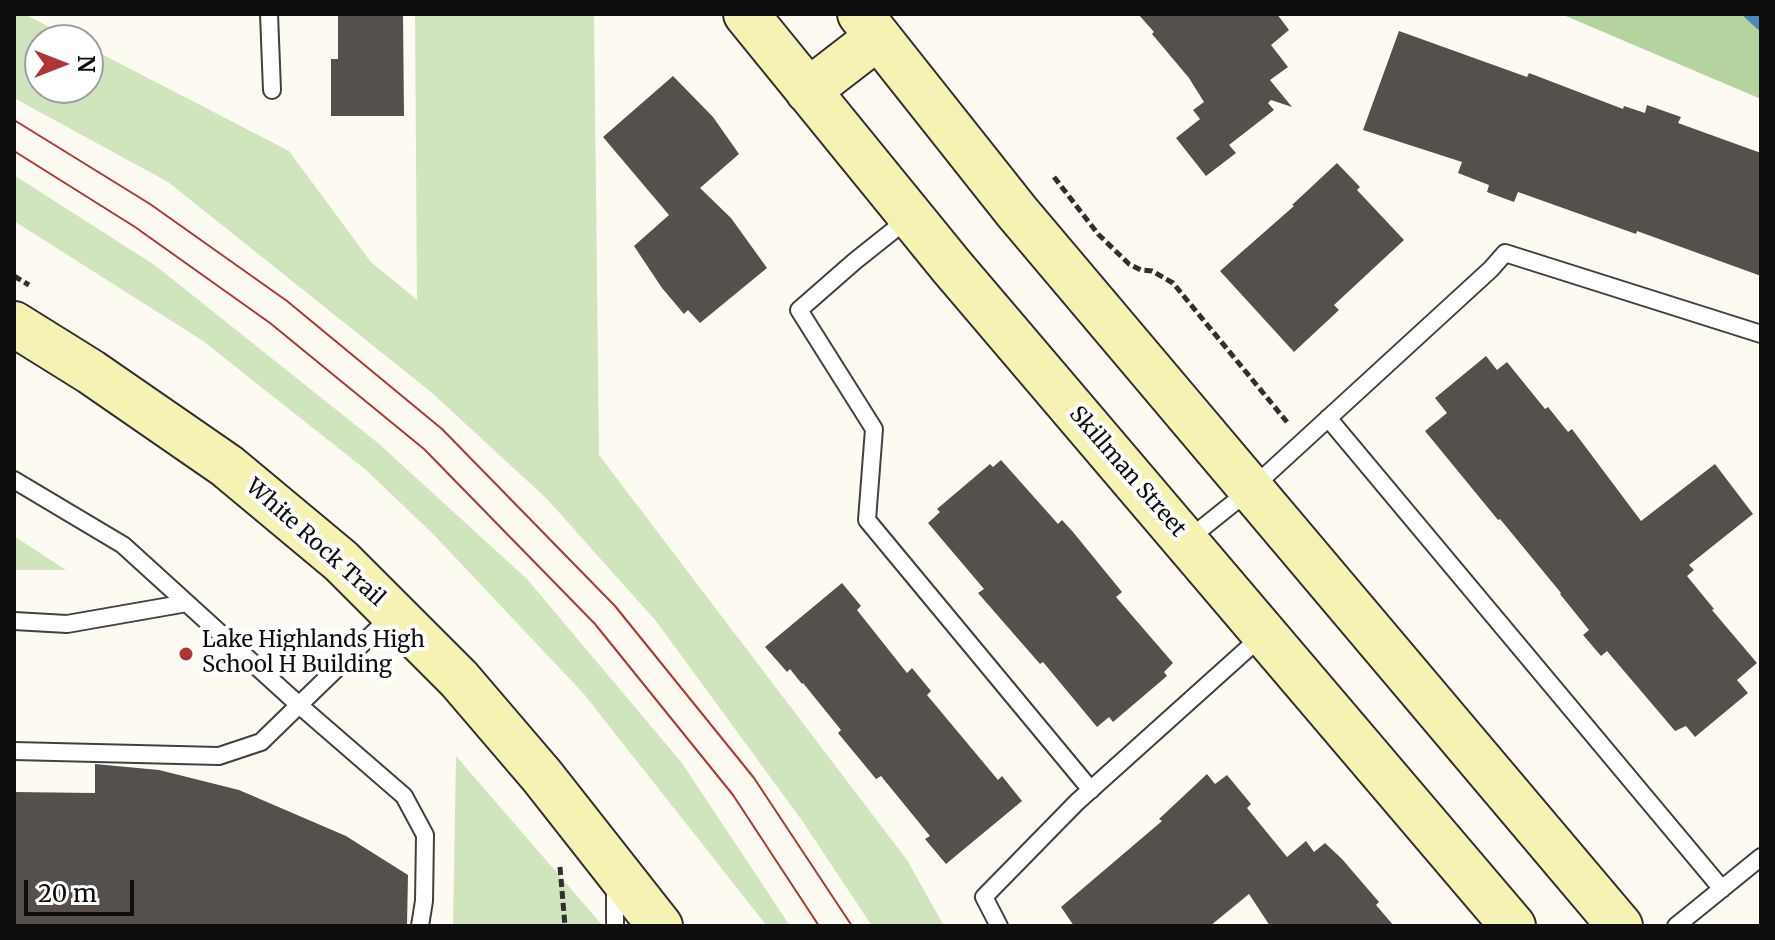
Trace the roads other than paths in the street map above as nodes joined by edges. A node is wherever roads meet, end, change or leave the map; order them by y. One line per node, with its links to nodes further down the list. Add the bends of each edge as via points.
1 (269, 14): 4 (lane)
2 (746, 14): 5 (main road, Skillman Street)
3 (869, 26): 5 (main road); 11 (main road, via 1027,224)
4 (272, 90)
5 (808, 91): 6 (main road, Skillman Street)
6 (911, 216): 12 (main road, Skillman Street); 19 (lane, via 799,310 874,429 867,520)
7 (14, 324): 14 (main road, White Rock Trail, via 227,466 341,561)
8 (1761, 334): 9 (lane, via 1505,253)
9 (1328, 418): 11 (lane); 22 (lane)
10 (14, 480): 13 (lane, via 123,545)
11 (1251, 489): 12 (lane); 28 (main road)
12 (1186, 542): 16 (main road, Skillman Street)
13 (187, 603): 15 (lane, via 67,624); 17 (lane)
14 (393, 613): 17 (lane); 21 (main road, White Rock Trail, via 459,679)
15 (14, 621)
16 (1264, 634): 19 (lane); 27 (main road, Skillman Street)
17 (299, 705): 18 (lane, via 261,742 219,756); 23 (lane, via 404,796 425,835)
18 (14, 751)
19 (1091, 790): 26 (lane, via 984,897)
20 (1761, 857): 22 (lane)
21 (616, 868): 24 (lane); 25 (main road, White Rock Trail)
22 (1722, 889): 29 (lane)
23 (420, 926)
24 (615, 926)
25 (660, 926)
26 (999, 926)
27 (1513, 926)
28 (1620, 926)
29 (1676, 926)

